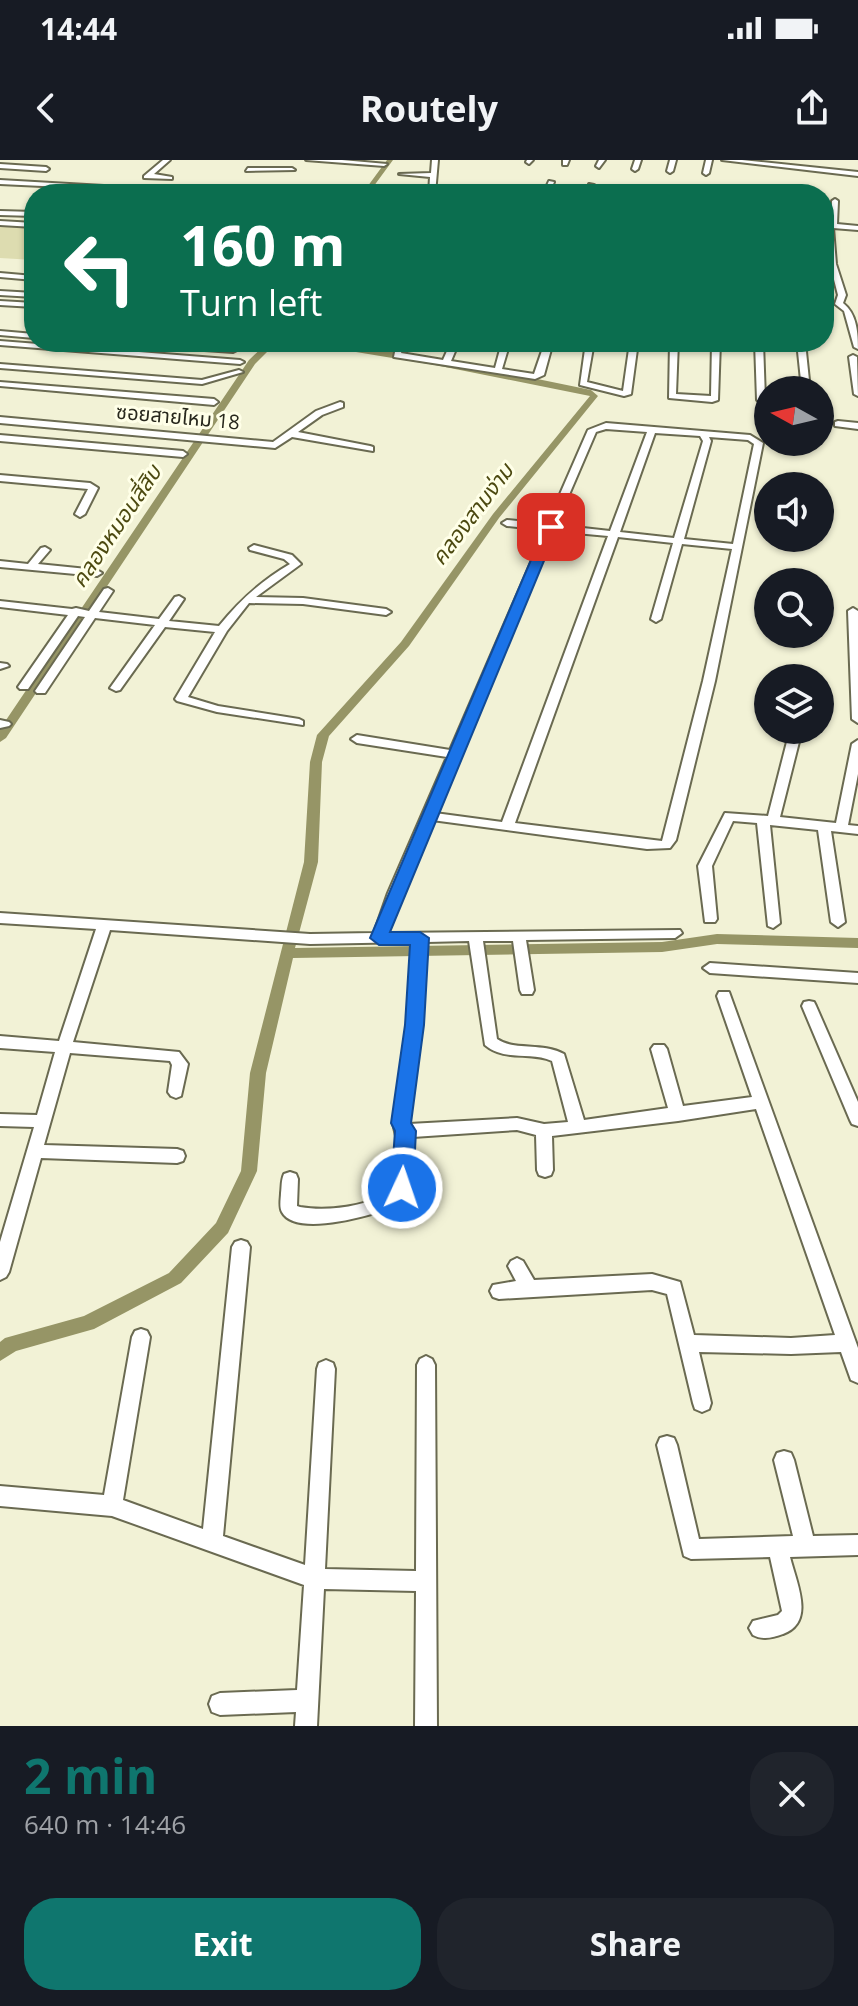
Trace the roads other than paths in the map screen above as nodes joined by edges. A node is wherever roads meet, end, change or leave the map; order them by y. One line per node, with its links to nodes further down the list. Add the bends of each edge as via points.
1 (167, 160): 24 (street, via 147,176)
2 (309, 160): 10 (street)
3 (435, 160): 21 (street)
4 (638, 160): 15 (street)
5 (673, 160): 17 (street)
6 (709, 160): 18 (street)
7 (725, 160): 8 (street)
8 (743, 161): 9 (street); 22 (street)
9 (784, 162): 11 (street); 25 (street)
10 (384, 164)
11 (815, 164): 20 (street); 27 (street)
12 (0, 166): 13 (street)
13 (46, 169)
14 (250, 169): 16 (street)
15 (635, 169)
16 (292, 170)
17 (670, 171)
18 (706, 173)
19 (402, 174): 21 (street)
20 (854, 174): 29 (street)
21 (434, 175): 31 (street)
22 (741, 176)
23 (467, 177): 32 (street)
24 (170, 178)
25 (778, 179)
26 (509, 180): 33 (street)
27 (815, 181)
28 (0, 182): 30 (street)
29 (851, 183)
30 (41, 184)
31 (433, 184)
32 (465, 184)
33 (507, 184)
34 (835, 201): 36 (street)
35 (15, 203): 37 (street)
36 (834, 205)
37 (1, 213): 38 (street)
38 (24, 214)
39 (0, 223): 40 (street)
40 (24, 224)
41 (834, 226): 42 (street)
42 (858, 228)
43 (0, 266): 44 (street)
44 (24, 267)
45 (834, 267): 53 (street, via 842,295)
46 (0, 275): 47 (street)
47 (24, 277)
48 (0, 293): 49 (street)
49 (24, 294)
50 (0, 303): 51 (street)
51 (24, 304)
52 (834, 304): 53 (street)
53 (839, 304): 58 (street, via 847,310)
54 (0, 333): 55 (street)
55 (24, 335)
56 (0, 343): 57 (street)
57 (24, 345)
58 (858, 347)
59 (114, 352): 73 (street)
60 (397, 352): 74 (street)
61 (451, 352): 74 (street)
62 (503, 352): 81 (street)
63 (546, 352): 81 (street, via 535,377)
64 (589, 352): 65 (street, via 585,385 628,392)
65 (633, 352)
66 (674, 352): 67 (street, via 672,396 714,399)
67 (716, 352)
68 (760, 352): 84 (street)
69 (802, 352): 85 (street)
70 (33, 358): 78 (street)
71 (75, 358): 80 (street)
72 (116, 362): 83 (street)
73 (240, 362)
74 (446, 363): 81 (street)
75 (855, 363): 89 (street)
76 (0, 366): 78 (street)
77 (157, 366): 86 (street)
78 (24, 368): 80 (street)
79 (198, 369): 87 (street)
80 (65, 371): 83 (street)
81 (498, 371)
82 (239, 372): 87 (street)
83 (106, 374): 86 (street)
84 (762, 376)
85 (805, 376)
86 (147, 378): 87 (street)
87 (190, 381)
88 (0, 384): 90 (street)
89 (858, 390)
90 (214, 402)
91 (340, 405): 96 (street, ซอยสายไหม 18, via 317,414)
92 (0, 420): 96 (street, ซอยสายไหม 18, via 275,445)
93 (838, 424): 94 (street)
94 (858, 426)
95 (652, 430): 97 (street); 104 (street, via 592,430); 105 (street)
96 (292, 434): 99 (street)
97 (704, 436): 106 (street, via 707,441); 107 (street, via 759,443)
98 (0, 438): 100 (street)
99 (370, 449)
100 (183, 454)
101 (0, 478): 102 (street, via 90,486)
102 (80, 514)
103 (507, 523): 104 (street)
104 (551, 527): 105 (street); 132 (street)
105 (615, 534): 106 (street); 135 (street)
106 (681, 540): 107 (street); 120 (street)
107 (737, 547): 135 (street, via 670,840 647,845)
108 (254, 548): 115 (street, via 296,564)
109 (45, 550): 111 (street)
110 (0, 564): 111 (street)
111 (30, 567): 112 (street)
112 (97, 573)
113 (108, 591): 118 (street)
114 (179, 599): 121 (street)
115 (246, 600): 119 (street); 122 (street)
116 (0, 604): 118 (street)
117 (853, 611): 123 (street)
118 (86, 612): 121 (street); 124 (street); 126 (street)
119 (386, 612)
120 (656, 619)
121 (165, 622): 122 (street); 125 (street)
122 (222, 630): 128 (street, via 181,699)
123 (856, 638): 127 (street)
124 (24, 687)
125 (116, 688)
126 (41, 691)
127 (858, 719)
128 (299, 723)
129 (357, 739): 132 (street)
130 (792, 744): 134 (street)
131 (858, 744): 137 (street)
132 (455, 755): 133 (street)
133 (429, 816): 135 (street); 145 (street)
134 (768, 821): 136 (street); 140 (street, via 729,816 705,866); 142 (street)
135 (508, 824)
136 (824, 826): 137 (street); 141 (street)
137 (841, 828): 138 (street)
138 (858, 830)
139 (0, 918): 143 (street)
140 (710, 919)
141 (838, 922)
142 (773, 923)
143 (105, 924): 145 (street, via 310,939); 155 (street)
144 (675, 933): 147 (street)
145 (379, 938): 148 (street)
146 (475, 939): 147 (street); 148 (street); 163 (street, via 490,1041 499,1048 549,1052 559,1058)
147 (520, 944): 151 (street)
148 (419, 947): 165 (street, via 401,1123)
149 (710, 968): 150 (street)
150 (858, 978)
151 (527, 990)
152 (724, 996): 158 (street)
153 (809, 1006): 161 (street)
154 (0, 1042): 155 (street)
155 (65, 1045): 157 (street, via 174,1056 180,1064); 162 (street)
156 (659, 1049): 159 (street)
157 (176, 1092)
158 (760, 1102): 159 (street); 177 (street)
159 (678, 1115): 163 (street)
160 (0, 1120): 162 (street)
161 (858, 1120)
162 (43, 1121): 166 (street)
163 (578, 1128): 164 (street)
164 (544, 1130): 165 (street, via 517,1124); 168 (street)
165 (405, 1131): 169 (street, via 402,1188 386,1205 300,1216 289,1209)
166 (35, 1151): 167 (street); 172 (street)
167 (177, 1156)
168 (545, 1170)
169 (290, 1179)
170 (241, 1247): 186 (street)
171 (517, 1266): 173 (street)
172 (0, 1272)
173 (529, 1288): 174 (street); 176 (street, via 668,1284 676,1294)
174 (499, 1291)
175 (141, 1337): 185 (street)
176 (688, 1343): 177 (street); 181 (street)
177 (847, 1343): 180 (street)
178 (426, 1365): 191 (street)
179 (326, 1369): 190 (street)
180 (858, 1374)
181 (702, 1403)
182 (667, 1445): 189 (street, via 691,1549)
183 (784, 1460): 188 (street)
184 (0, 1496): 185 (street)
185 (112, 1506): 186 (street)
186 (212, 1543): 190 (street)
187 (858, 1545): 188 (street)
188 (806, 1547): 189 (street)
189 (778, 1548): 192 (street, via 793,1611 785,1624)
190 (314, 1579): 191 (street); 193 (street)
191 (426, 1581): 196 (street)
192 (760, 1628)
193 (307, 1701): 194 (street); 195 (street)
194 (220, 1704)
195 (306, 1726)
196 (426, 1726)

